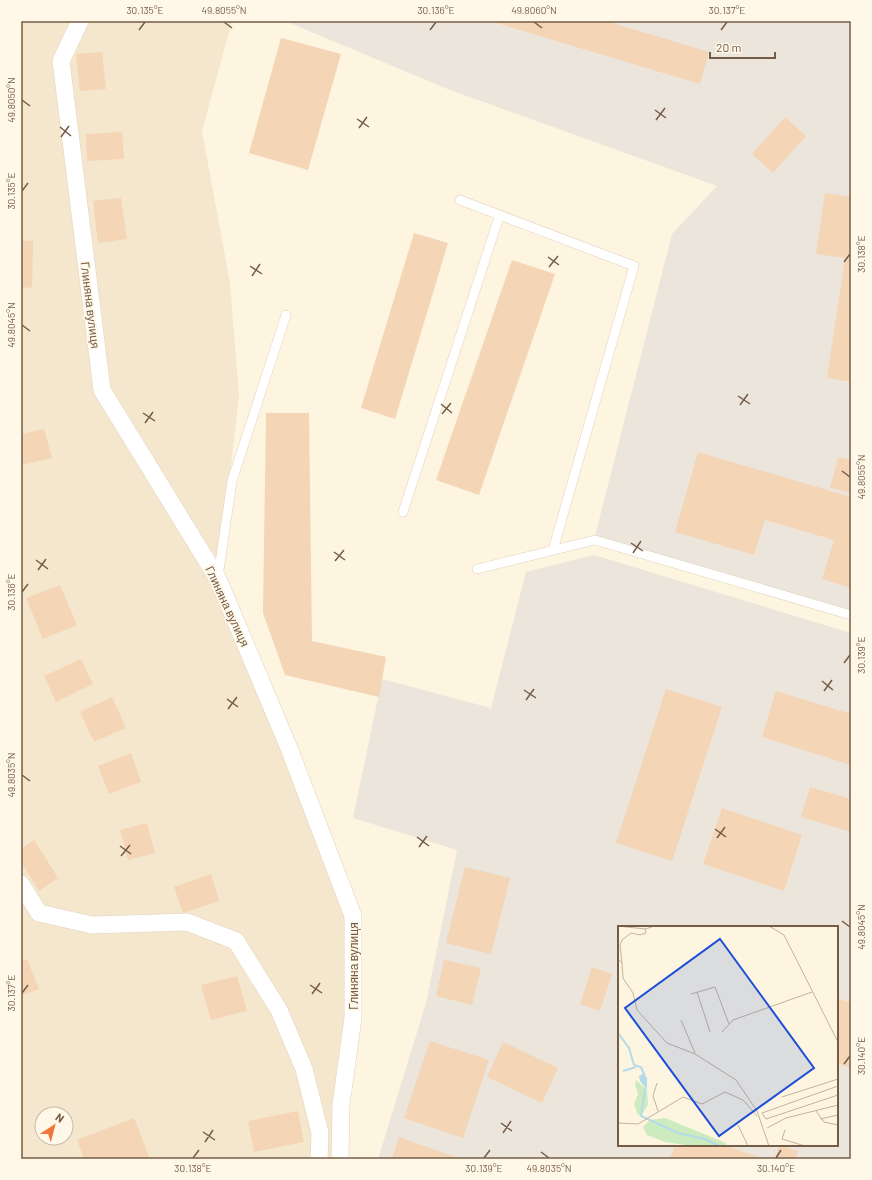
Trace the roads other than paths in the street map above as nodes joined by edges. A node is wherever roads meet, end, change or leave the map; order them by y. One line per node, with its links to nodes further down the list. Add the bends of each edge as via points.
1 (80, 21): 8 (street, Глиняна вулиця, via 61,61 102,390)
2 (460, 200): 3 (lane)
3 (499, 216): 5 (lane); 6 (lane, via 634,266)
4 (286, 316): 8 (lane, via 232,481)
5 (403, 512)
6 (553, 550): 7 (lane); 9 (lane, via 596,540)
7 (477, 570)
8 (218, 579): 12 (street, Глиняна вулиця, via 289,748 353,916 353,1018 341,1105)
9 (851, 615)
10 (21, 884): 11 (street, via 39,913 92,925 187,922 236,941 278,1010 304,1069 320,1132)
11 (319, 1159)
12 (340, 1159)

